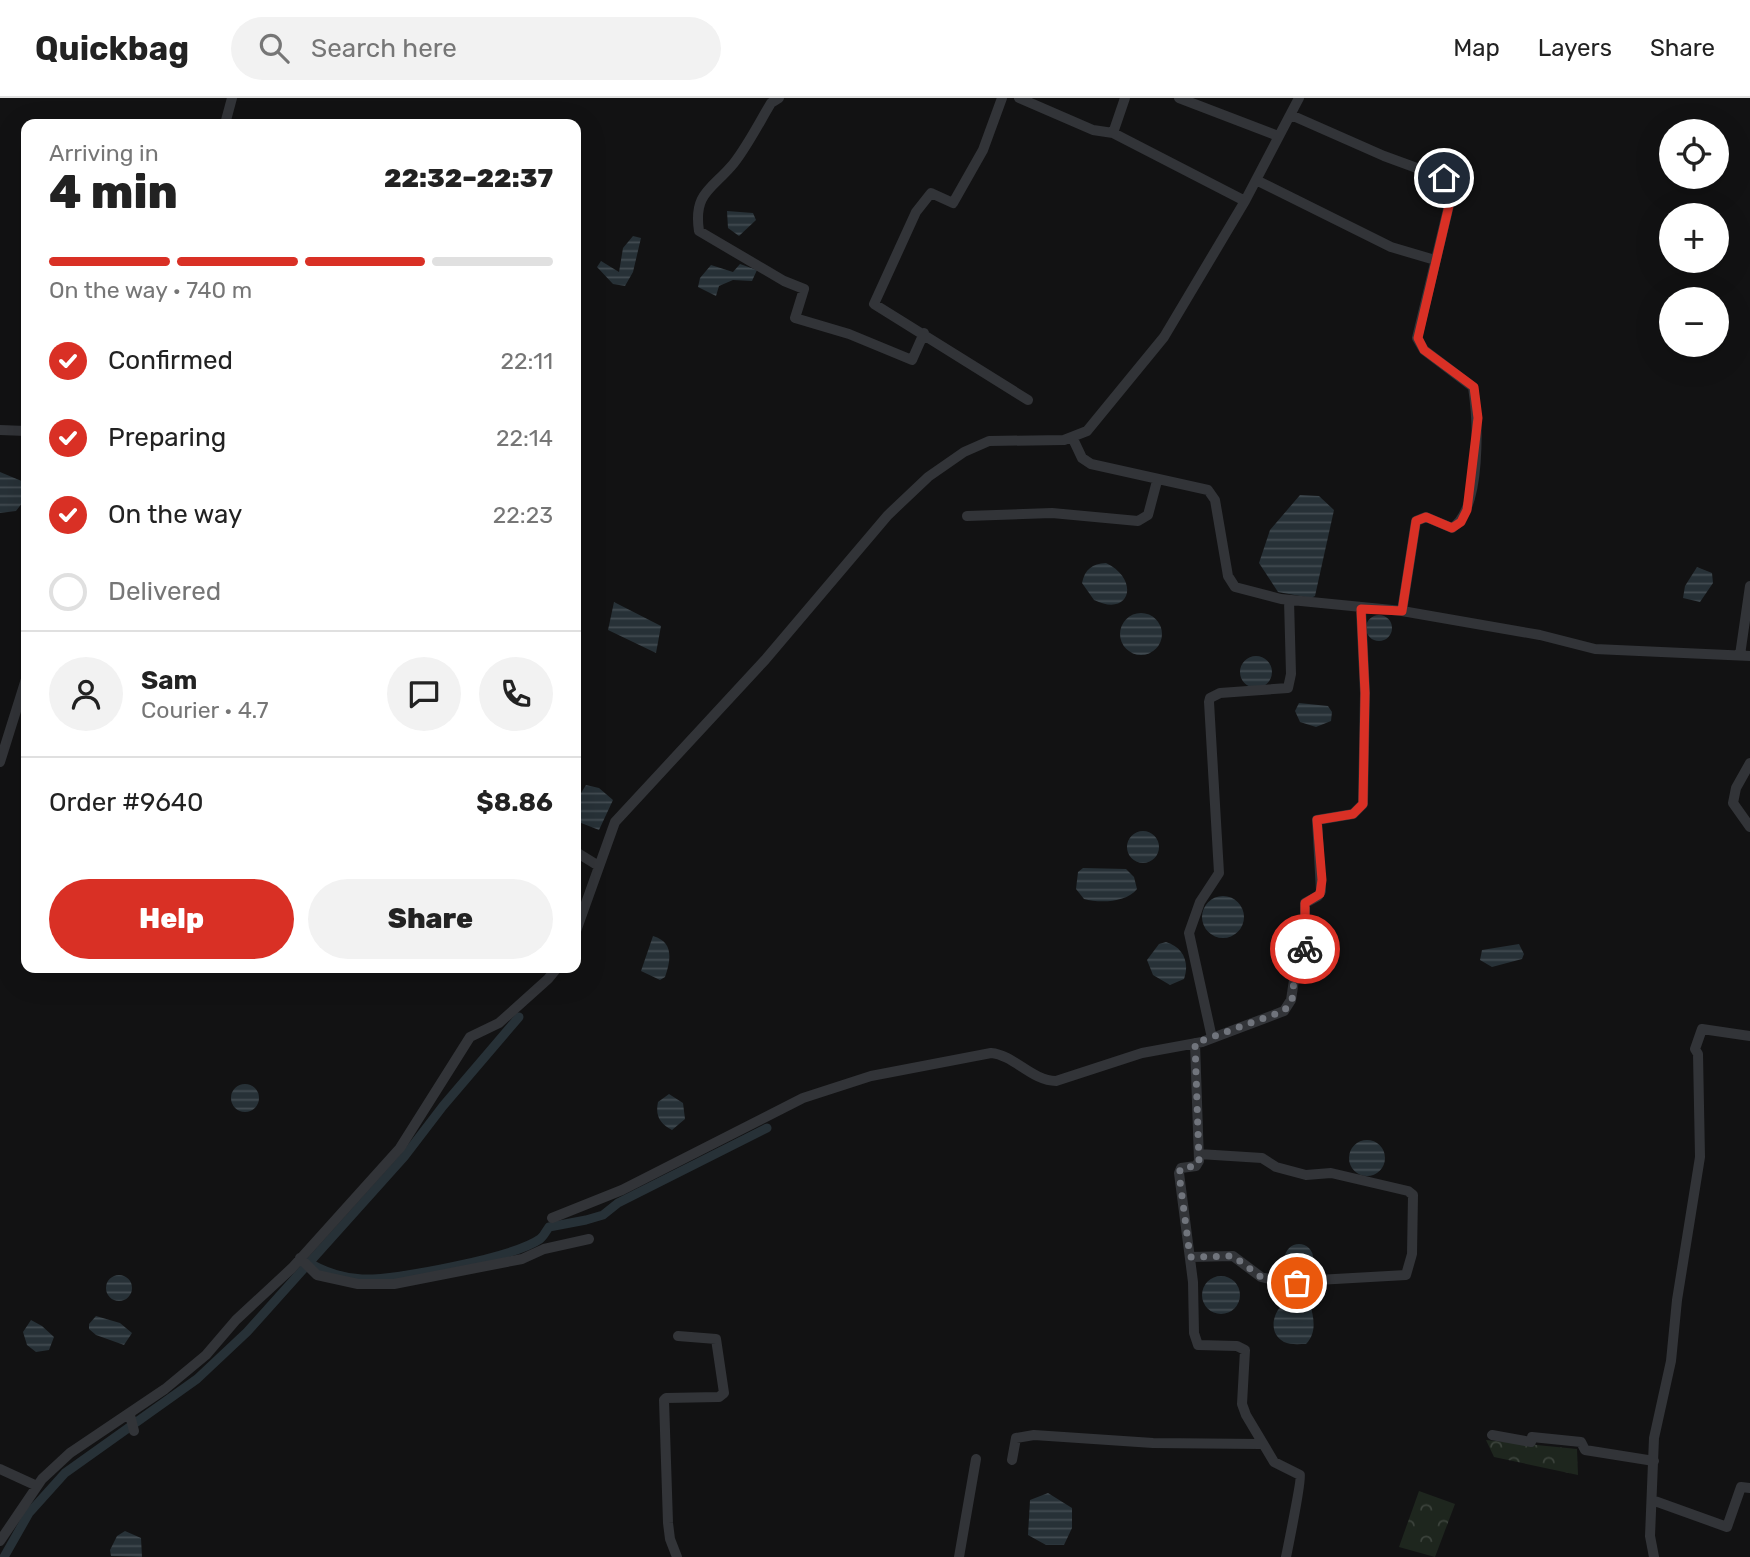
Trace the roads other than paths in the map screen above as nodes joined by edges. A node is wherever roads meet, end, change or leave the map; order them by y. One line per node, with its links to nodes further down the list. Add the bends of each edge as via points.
1 (232, 98): 9 (street)
2 (779, 98): 15 (street, via 771,103 733,164 707,187 696,213 699,231 804,289 795,318 912,360)
3 (1002, 98): 15 (street, via 983,150 953,203 931,193 916,212 874,304)
4 (1019, 98): 10 (street, via 1093,130)
5 (1125, 98): 10 (street)
6 (1179, 98): 11 (street)
7 (1299, 98): 8 (street)
8 (1291, 115): 11 (street); 14 (street, via 1444,178 1451,197)
9 (226, 119)
10 (1113, 133): 13 (street)
11 (1278, 136): 12 (street)
12 (1256, 180): 13 (street); 14 (street, via 1391,247)
13 (1245, 201): 19 (street, via 1164,337)
14 (1435, 260): 25 (street, via 1418,338 1424,350 1474,387 1478,418 1473,475 1461,522 1452,528 1426,517 1416,521)
15 (924, 333): 16 (street)
16 (1028, 400)
17 (0, 430): 18 (street)
18 (21, 431)
19 (1075, 442): 20 (street, via 1082,458); 32 (street, via 989,441 928,477 888,515 765,660 615,822)
20 (1157, 481): 21 (street, via 1148,516 1139,521 1052,513); 23 (street, via 1208,490 1215,500 1231,583)
21 (967, 516)
22 (1750, 586): 26 (street)
23 (1289, 600): 24 (street); 36 (street, via 1288,688 1220,693 1209,702 1219,873 1200,902 1189,933)
24 (1361, 609): 25 (street); 36 (street, via 1363,804 1353,814 1317,820 1322,880 1320,894 1305,903 1305,972 1294,980 1292,1000 1284,1011)
25 (1402, 611): 26 (street, via 1595,649)
26 (1745, 655)
27 (21, 696): 28 (street)
28 (0, 762)
29 (1750, 762): 30 (street, via 1733,803)
30 (1750, 827)
31 (581, 855): 32 (street)
32 (597, 865): 33 (street)
33 (581, 915)
34 (553, 973): 42 (street, via 499,1023 470,1037 400,1148)
35 (1750, 1036): 50 (street, via 1702,1029 1697,1042 1700,1157)
36 (1212, 1038): 37 (street)
37 (1195, 1043): 38 (street); 39 (street, via 1142,1053 1056,1081 990,1053 871,1076 803,1098 622,1190)
38 (1199, 1154): 41 (street, via 1196,1166 1181,1168 1179,1173); 41 (street, via 1262,1158 1307,1175 1331,1173 1408,1191 1413,1195 1412,1254 1406,1275 1297,1283 1261,1277 1233,1256)
39 (552, 1218)
40 (589, 1239): 42 (street, via 522,1259 394,1283 358,1284 317,1275)
41 (1190, 1257): 47 (street, via 1196,1342 1245,1350 1242,1404)
42 (300, 1258): 44 (street, via 206,1355)
43 (678, 1336): 56 (street, via 709,1336 718,1342 724,1393 664,1401 669,1531)
44 (130, 1415): 45 (street); 52 (street, via 70,1453)
45 (134, 1431)
46 (1492, 1435): 50 (street, via 1531,1442 1532,1437 1581,1442 1585,1450)
47 (1260, 1444): 49 (street, via 1034,1436 1016,1438); 58 (street, via 1273,1462 1302,1478)
48 (976, 1459): 57 (street)
49 (1012, 1460)
50 (1654, 1461): 54 (street)
51 (0, 1469): 52 (street)
52 (37, 1486): 55 (street)
53 (1750, 1488): 54 (street, via 1741,1488 1727,1527)
54 (1652, 1500): 59 (street)
55 (0, 1541)
56 (677, 1557)
57 (959, 1557)
58 (1286, 1557)
59 (1654, 1557)

